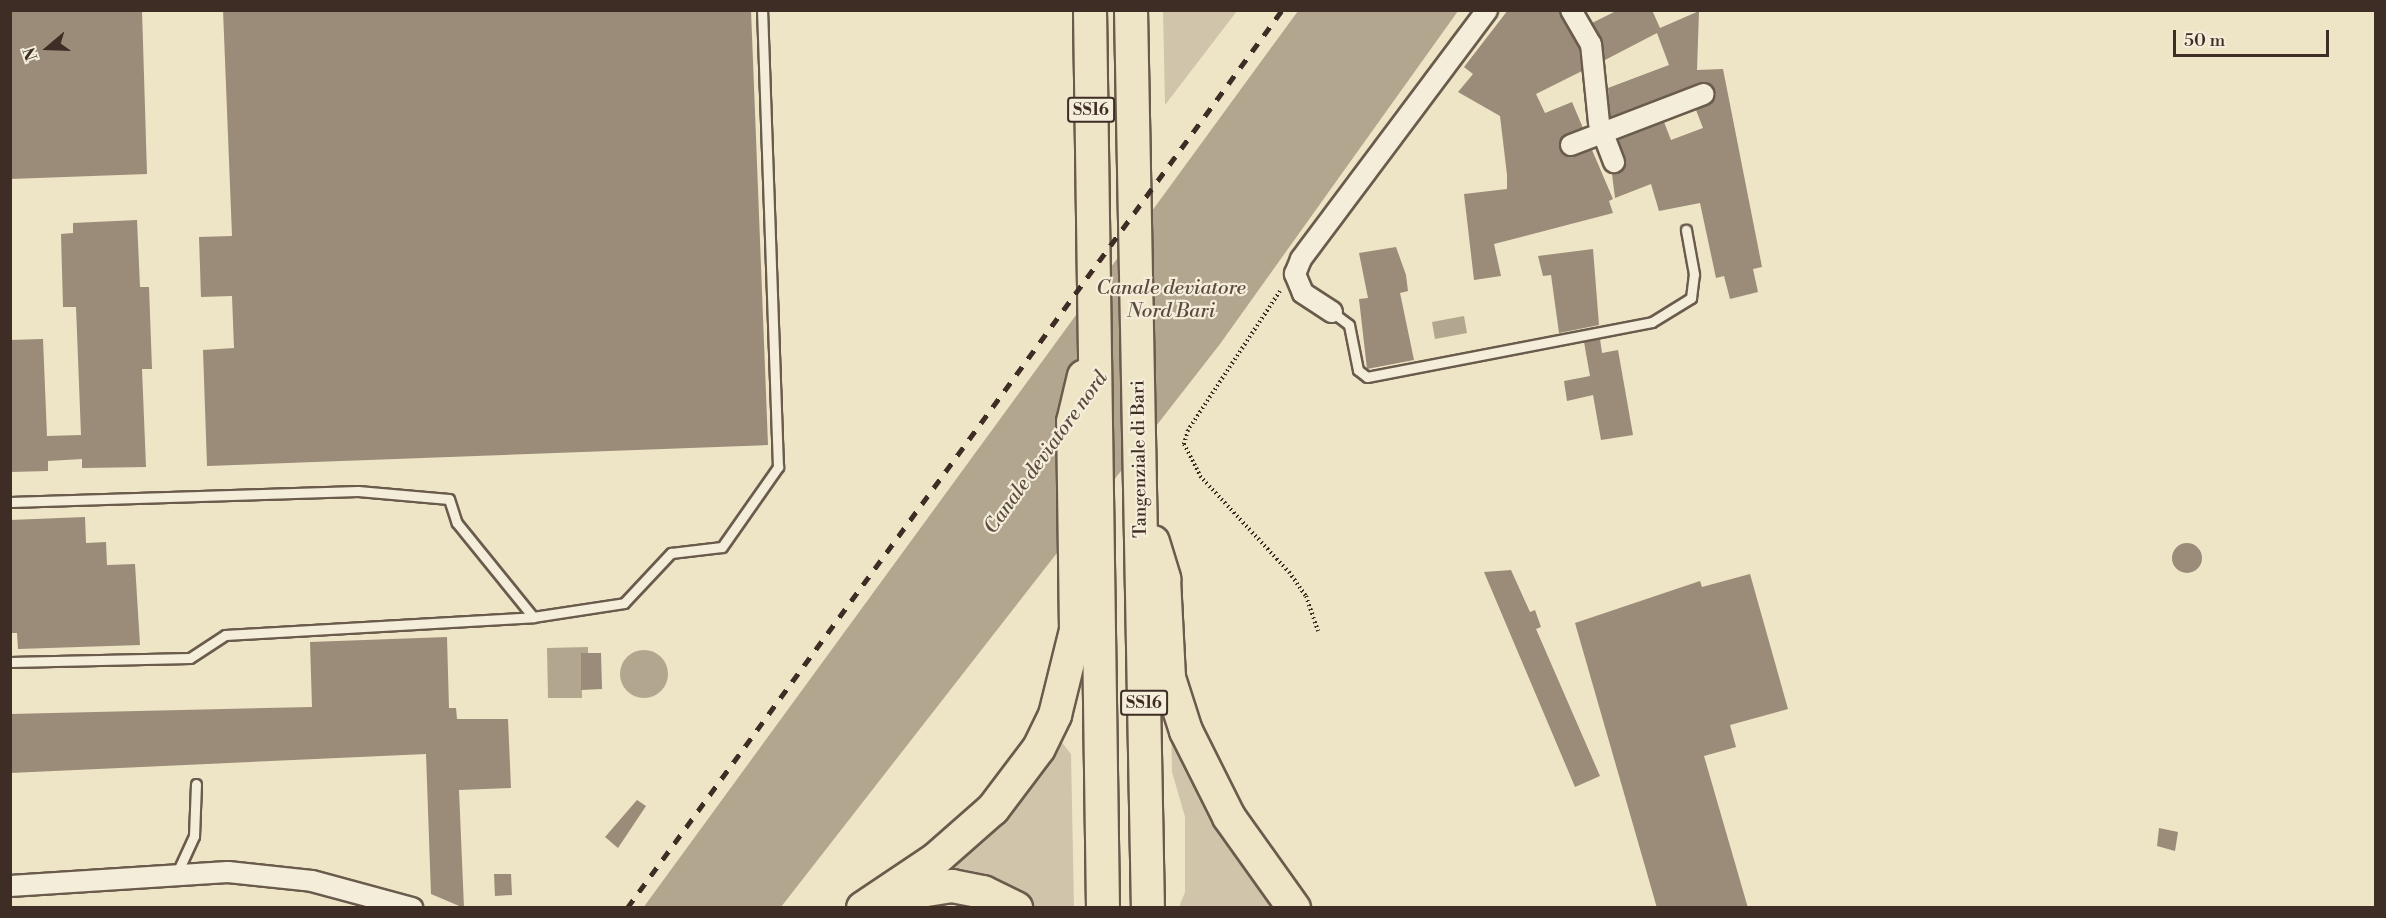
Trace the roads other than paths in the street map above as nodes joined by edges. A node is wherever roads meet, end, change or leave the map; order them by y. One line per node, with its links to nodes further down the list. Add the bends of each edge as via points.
1 (762, 10): 15 (lane, via 778,467 722,547 670,553 624,603)
2 (1090, 10): 14 (highway, SS16, via 1094,338 1073,422)
3 (1131, 10): 12 (highway, Tangenziale di Bari / SS16)
4 (1487, 10): 11 (street, via 1295,274 1303,293)
5 (1571, 10): 7 (street, via 1591,44)
6 (1704, 94): 7 (street)
7 (1605, 133): 8 (street); 9 (street)
8 (1571, 145)
9 (1614, 162)
10 (1686, 230): 11 (lane, via 1694,274 1691,298 1652,322 1367,377 1358,370 1349,325)
11 (1332, 312)
12 (1141, 499): 24 (highway, Tangenziale di Bari / SS16); 25 (highway, via 1164,579 1168,678 1186,731 1229,817)
13 (10, 502): 15 (lane, via 358,492 449,499 457,523)
14 (1087, 537): 20 (highway, via 1067,680 1039,748 965,837); 23 (highway, SS16)
15 (533, 616): 16 (lane, via 225,635 190,658)
16 (10, 663)
17 (196, 784): 18 (lane, via 194,836)
18 (177, 873): 19 (street); 21 (street, via 312,880)
19 (10, 886)
20 (872, 902): 22 (highway, via 952,886 983,892)
21 (412, 908)
22 (1016, 908)
23 (1103, 908)
24 (1148, 908)
25 (1293, 908)

